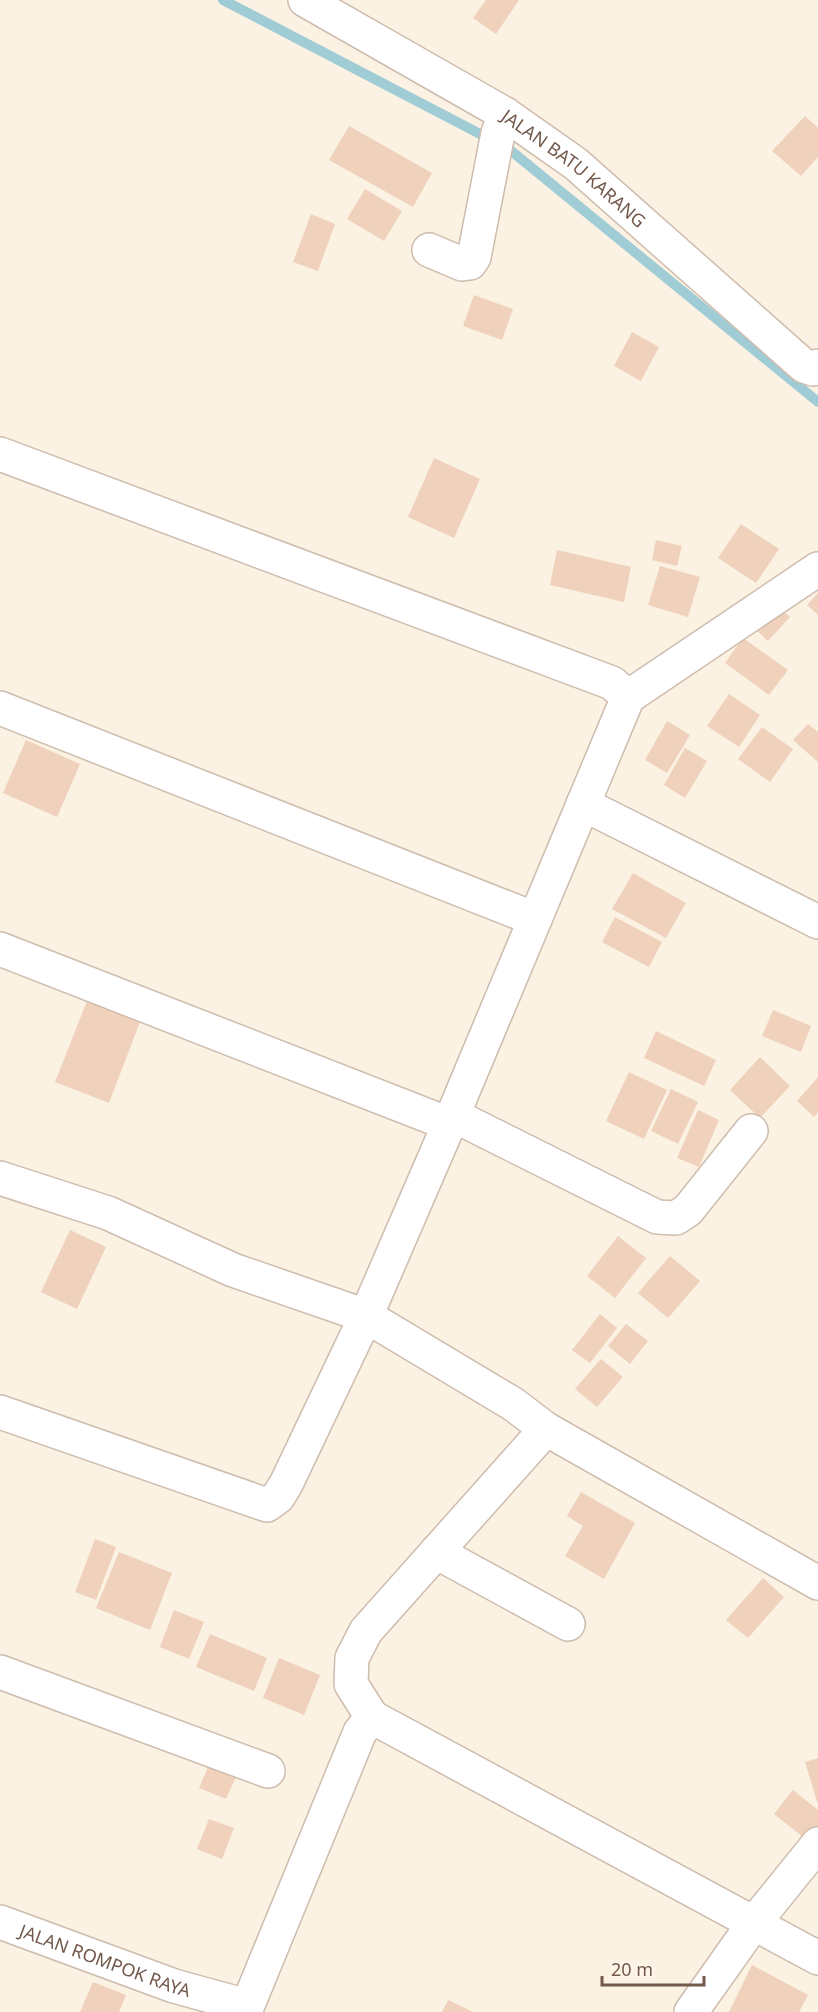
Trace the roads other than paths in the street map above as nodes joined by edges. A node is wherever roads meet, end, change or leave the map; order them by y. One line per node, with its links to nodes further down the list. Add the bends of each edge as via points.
1 (305, 0): 2 (street, JALAN BATU KARANG)
2 (502, 124): 3 (street, via 474,257 470,263 462,264); 4 (street, JALAN BATU KARANG, via 576,164 804,366)
3 (429, 250)
4 (818, 366)
5 (0, 454): 7 (street, via 612,683)
6 (818, 570): 7 (street)
7 (628, 697): 9 (street)
8 (0, 708): 10 (street)
9 (583, 804): 10 (street); 11 (street)
10 (535, 919): 13 (street)
11 (818, 922)
12 (0, 949): 13 (street)
13 (451, 1120): 14 (street, via 657,1217 676,1218 688,1210); 16 (street)
14 (752, 1131)
15 (0, 1178): 16 (street, via 108,1213 233,1270)
16 (366, 1316): 17 (street, via 286,1484 267,1505); 18 (street, via 513,1404)
17 (0, 1412)
18 (546, 1429): 19 (street); 20 (street)
19 (436, 1552): 21 (street); 23 (street, via 366,1631 352,1658 351,1684)
20 (818, 1584)
21 (568, 1624)
22 (0, 1672): 24 (street)
23 (372, 1717): 27 (street); 29 (street, via 360,1732)
24 (267, 1771)
25 (818, 1844): 27 (street)
26 (0, 1922): 29 (street, JALAN ROMPOK RAYA)
27 (754, 1923): 28 (street); 30 (street)
28 (818, 1958)
29 (246, 2009)
30 (691, 2012)

